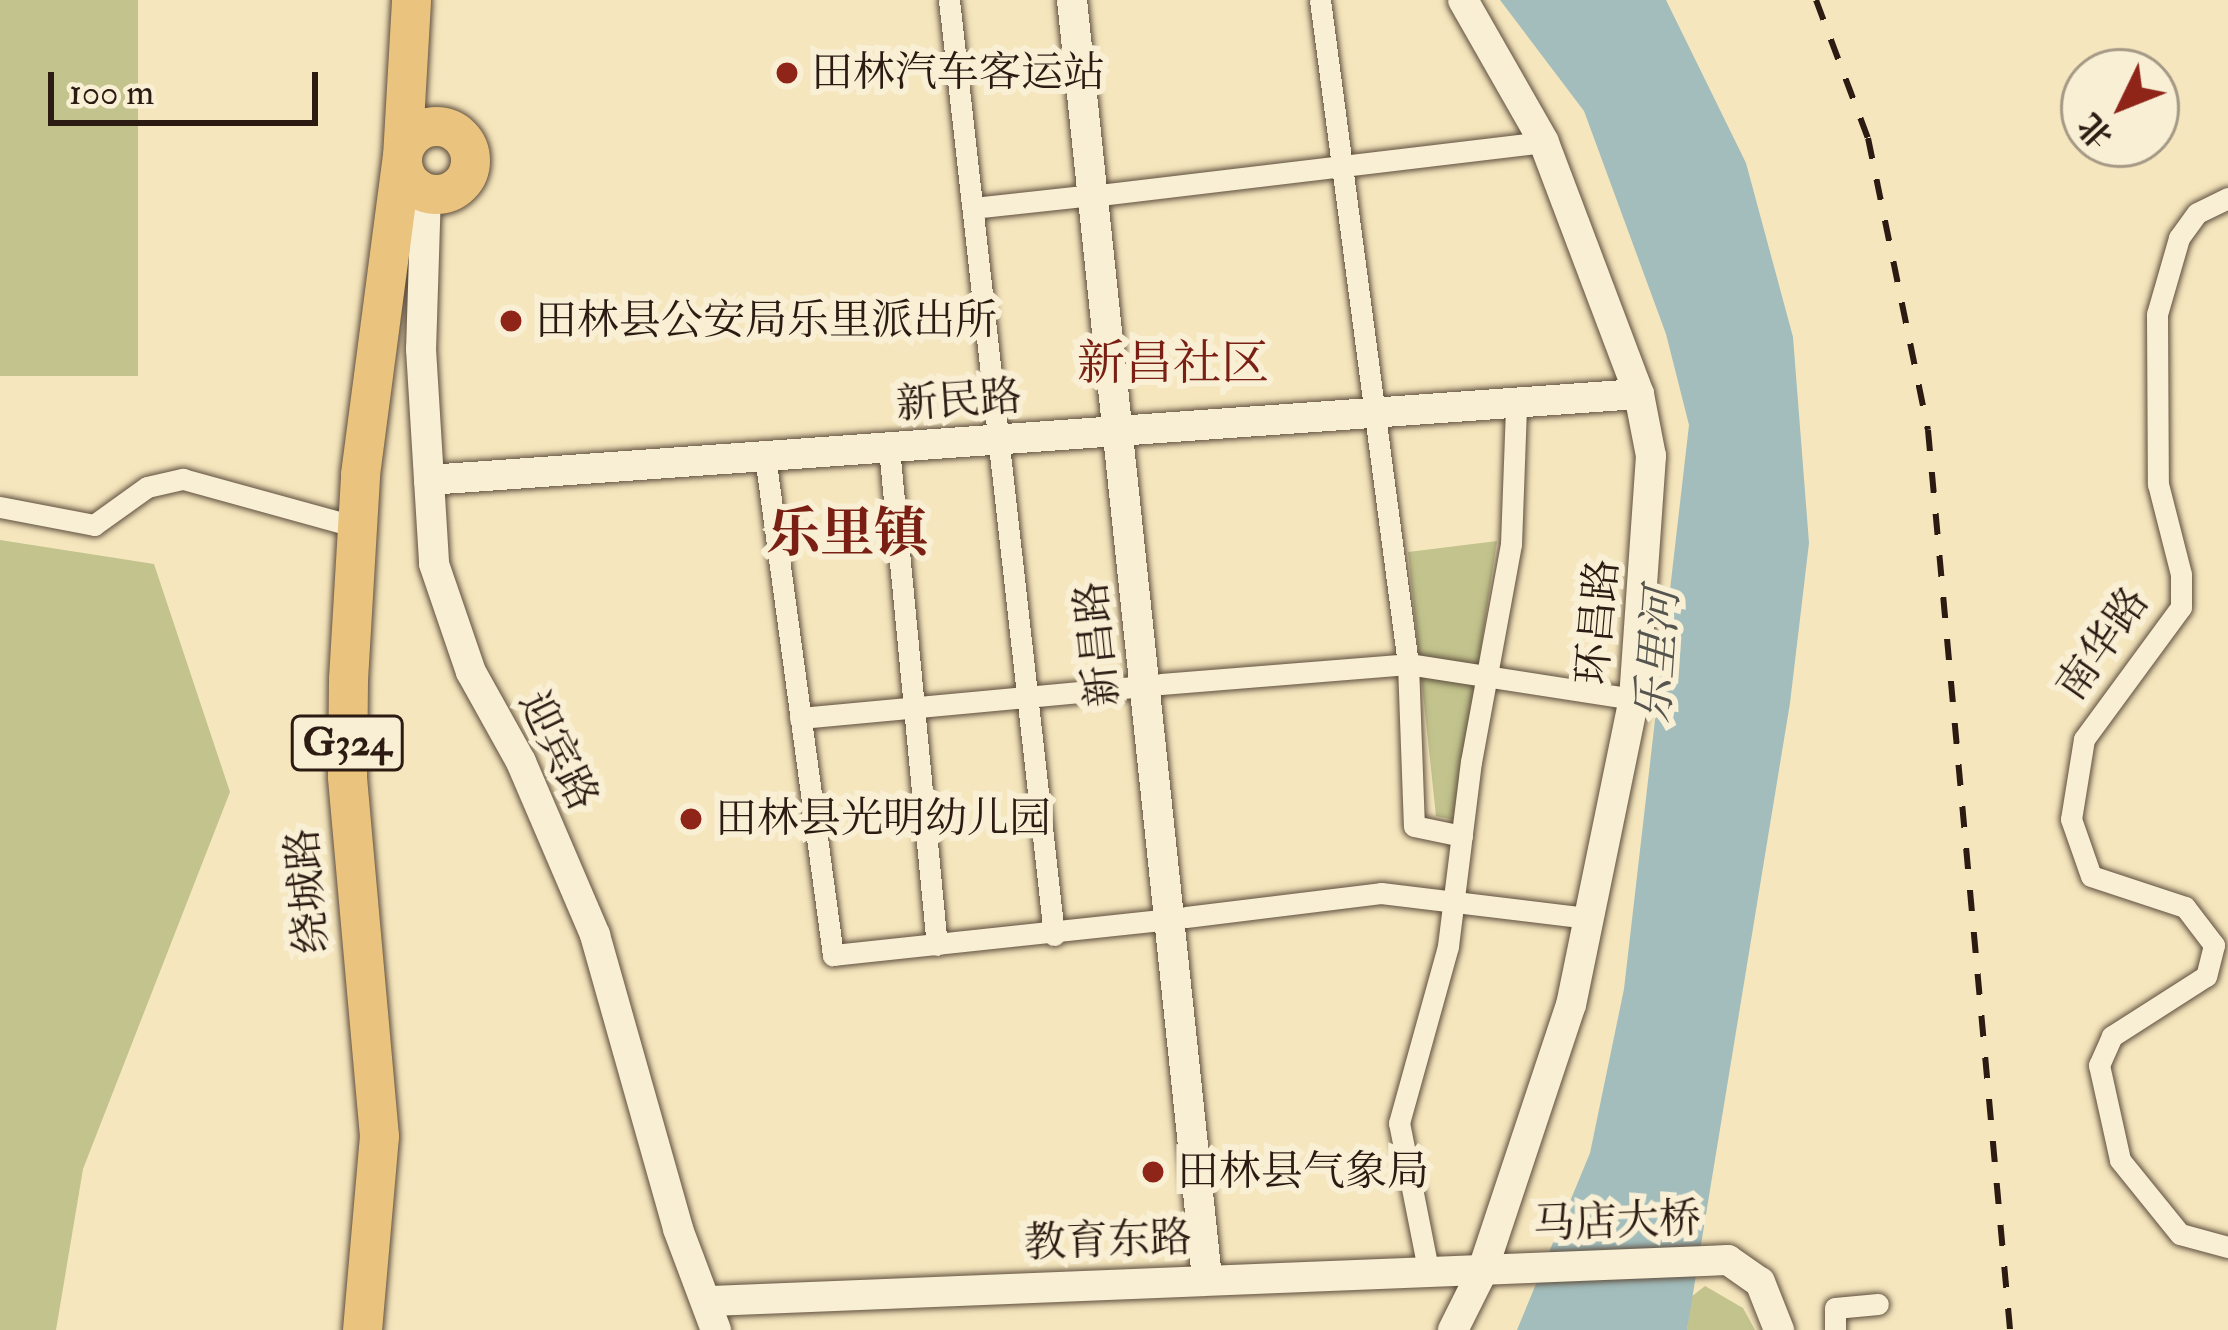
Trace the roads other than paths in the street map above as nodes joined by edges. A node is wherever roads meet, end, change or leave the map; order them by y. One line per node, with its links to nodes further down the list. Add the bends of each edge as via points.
1 (411, 0): 8 (highway, G324)
2 (950, 0): 13 (street)
3 (1072, 0): 11 (street, 新昌路)
4 (1087, 0): 11 (street, 新昌路)
5 (1320, 0): 9 (street)
6 (1463, 0): 7 (street, 环昌路)
7 (1544, 142): 9 (street); 14 (street, 环昌路)
8 (402, 157): 10 (highway, via 407,179); 10 (highway, via 411,136 431,126 462,139 470,159 464,179 447,192); 23 (highway, 绕城路 / G324)
9 (1341, 168): 11 (street); 16 (street)
10 (426, 192): 21 (street, 迎宾路, via 421,349)
11 (1101, 195): 13 (street); 17 (street, 新昌路)
12 (2228, 198): 37 (street, 南华路, via 2197,213 2179,238 2157,314 2158,484 2181,574 2181,607 2084,739 2071,819 2091,876 2185,907 2214,945 2194,988 2150,1005 2112,1036 2098,1065 2120,1160 2180,1234)
13 (973, 208): 18 (street)
14 (1639, 394): 15 (street, 新民路); 28 (street, 环昌路, via 1652,456)
15 (1516, 404): 16 (street, 新民路); 25 (street, via 1511,544)
16 (1371, 415): 17 (street, 新民路); 24 (street)
17 (1126, 432): 18 (street, 新民路); 26 (street, 新昌路)
18 (999, 439): 19 (street, 新民路); 27 (street)
19 (889, 448): 20 (street, 新民路); 29 (street)
20 (765, 456): 21 (street, 新民路); 30 (street)
21 (429, 480): 42 (street, 迎宾路, via 441,586 471,673 521,762 596,935 678,1229)
22 (0, 507): 23 (street, via 94,525 146,487 183,479)
23 (357, 527): 43 (highway, 绕城路 / G324, via 347,776 379,1136)
24 (1408, 664): 25 (street); 26 (street); 31 (street, via 1414,826)
25 (1486, 680): 28 (street); 31 (street)
26 (1153, 685): 27 (street); 33 (street, 新昌路)
27 (1028, 695): 29 (street); 35 (street)
28 (1634, 698): 34 (street, 环昌路)
29 (917, 706): 30 (street); 36 (street)
30 (800, 718): 36 (street, via 833,955)
31 (1462, 836): 32 (street)
32 (1454, 901): 33 (street, via 1381,893); 34 (street); 39 (street, via 1399,1123)
33 (1178, 918): 35 (street); 40 (street, 新昌路)
34 (1589, 918): 38 (street, 环昌路)
35 (1054, 934): 36 (street)
36 (937, 945)
37 (2228, 1247)
38 (1495, 1270): 39 (street, 教育东路); 44 (street, 环昌路); 45 (street, 马店大桥, via 1728,1260 1760,1282)
39 (1429, 1274): 40 (street, 教育东路)
40 (1216, 1279): 42 (street, 教育东路)
41 (1878, 1304): 46 (street, via 1835,1308)
42 (714, 1315)
43 (362, 1330)
44 (1453, 1330)
45 (1779, 1330)
46 (1835, 1330)

